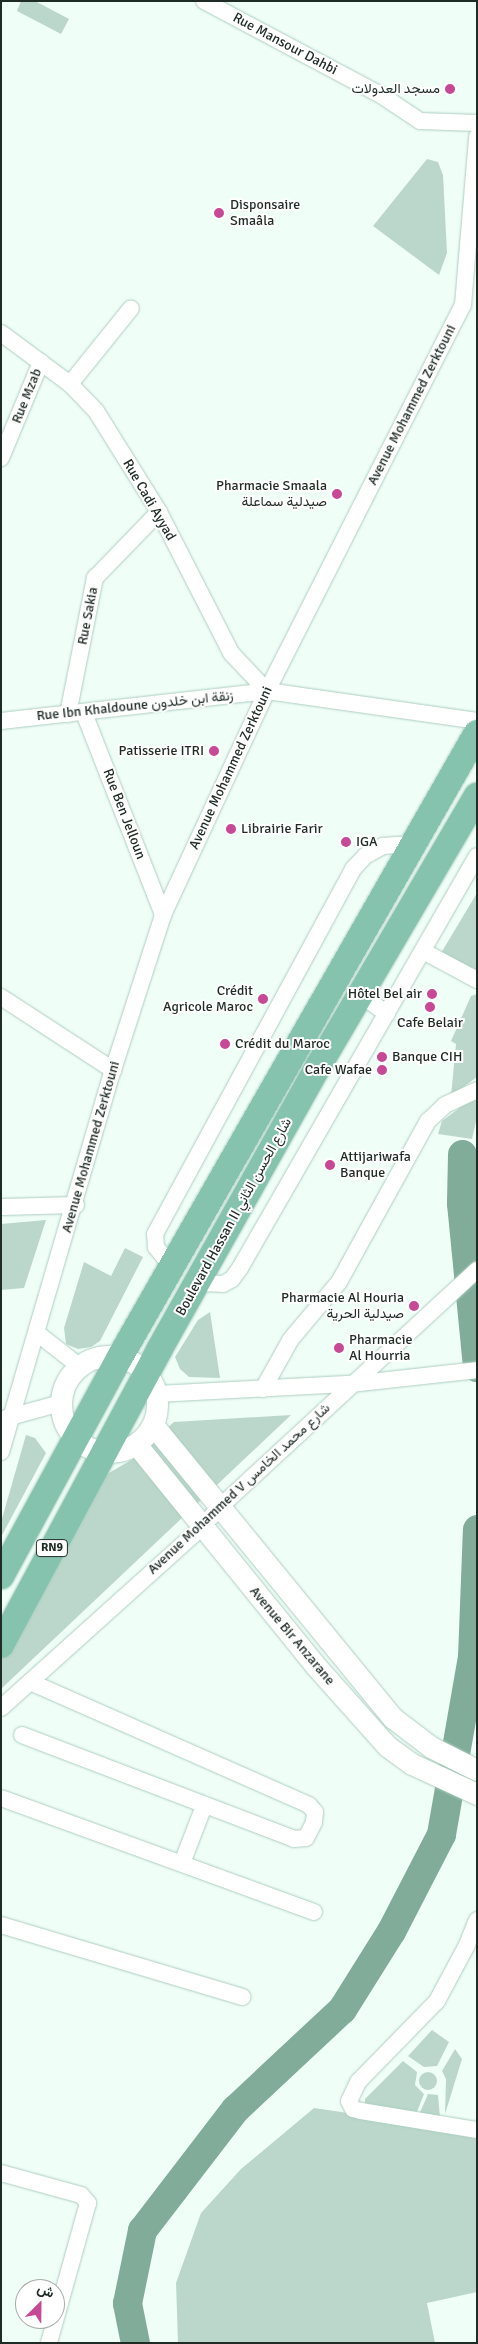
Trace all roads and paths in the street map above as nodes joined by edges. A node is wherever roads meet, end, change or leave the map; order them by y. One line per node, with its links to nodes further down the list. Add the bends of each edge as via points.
1 (204, 1): 2 (street, Rue Mansour Dahbi, via 381,95 420,121)
2 (477, 123)
3 (477, 136): 4 (street, Avenue Mohammed Zerktouni)
4 (470, 306): 11 (street, Avenue Mohammed Zerktouni)
5 (131, 308): 8 (street)
6 (3, 338): 7 (street, Rue Cadi Ayyad)
7 (41, 362): 8 (street, Rue Cadi Ayyad); 9 (street, Rue Mzab)
8 (70, 384): 10 (street, Rue Cadi Ayyad, via 96,411)
9 (1, 458)
10 (159, 512): 11 (street, Rue Cadi Ayyad, via 222,639 240,664); 12 (street, Rue Sakia, via 95,578)
11 (267, 691): 12 (street, Rue Ibn Khaldoune زنقة ابن خلدون); 14 (street, Rue Ibn Khaldoune زنقة ابن خلدون); 19 (street, Avenue Mohammed Zerktouni)
12 (76, 714): 13 (street, Rue Ibn Khaldoune زنقة ابن خلدون); 19 (street, Rue Ben Jelloun)
13 (1, 721)
14 (477, 721)
15 (477, 734): 17 (main road, Boulevard Hassan II شارع الحسن الثاني / RN9)
16 (477, 796): 22 (main road, Boulevard Hassan II شارع الحسن الثاني / RN9)
17 (415, 844): 29 (main road, Boulevard Hassan II شارع الحسن الثاني / RN9); 29 (street, via 384,846 365,856 353,869 155,1234 156,1246)
18 (477, 856): 20 (street)
19 (163, 915): 25 (street, Avenue Mohammed Zerktouni)
20 (424, 951): 21 (street); 24 (street)
21 (477, 980)
22 (361, 995): 24 (street); 31 (main road, Boulevard Hassan II شارع الحسن الثاني / RN9)
23 (1, 997): 25 (street)
24 (387, 1014): 31 (street, via 232,1278 216,1285)
25 (112, 1070): 28 (street, Avenue Mohammed Zerktouni)
26 (477, 1090): 38 (street, via 445,1105 428,1121 339,1282 291,1339)
27 (3, 1203): 28 (street)
28 (76, 1205): 32 (street, Avenue Mohammed Zerktouni)
29 (172, 1268): 33 (main road, Boulevard Hassan II شارع الحسن الثاني / RN9)
30 (477, 1270): 37 (street, Avenue Mohammed V شارع محمد الخامس)
31 (198, 1283): 36 (main road, Boulevard Hassan II شارع الحسن الثاني / RN9)
32 (37, 1333): 34 (street); 40 (street, Avenue Mohammed Zerktouni)
33 (120, 1357): 34 (street, via 105,1356); 36 (street); 42 (main road, Boulevard Hassan II شارع الحسن الثاني / RN9)
34 (78, 1366): 39 (street, via 66,1382)
35 (477, 1370): 37 (street)
36 (152, 1384): 38 (street); 41 (street, RN9, via 158,1410); 45 (main road, Boulevard Hassan II شارع الحسن الثاني / RN9)
37 (351, 1384): 38 (street); 46 (street, Avenue Mohammed V شارع محمد الخامس)
38 (263, 1389)
39 (61, 1403): 40 (street); 42 (street, via 64,1423)
40 (7, 1418): 44 (street, Avenue Mohammed Zerktouni)
41 (153, 1425): 43 (street); 46 (street, Avenue Bir Anzarane)
42 (76, 1439): 45 (street, via 89,1448); 48 (main road, Boulevard Hassan II شارع الحسن الثاني / RN9)
43 (136, 1444): 45 (street, via 121,1451); 47 (street, Avenue Bir Anzarane)
44 (1, 1452)
45 (104, 1452): 49 (main road, Boulevard Hassan II شارع الحسن الثاني / RN9)
46 (221, 1506): 47 (street, Avenue Mohammed V شارع محمد الخامس); 53 (street, Avenue Bir Anzarane, via 393,1718 430,1747)
47 (202, 1527): 50 (street, Avenue Mohammed V شارع محمد الخامس); 54 (street, Avenue Bir Anzarane, via 314,1664 387,1746 431,1774)
48 (1, 1576)
49 (1, 1645)
50 (30, 1682): 51 (street, Avenue Mohammed V شارع محمد الخامس); 56 (street, via 309,1805 315,1818 308,1835 300,1840)
51 (1, 1708)
52 (22, 1735): 56 (street)
53 (477, 1770)
54 (476, 1794)
55 (1, 1798): 57 (street)
56 (204, 1806): 57 (street)
57 (182, 1863): 58 (street)
58 (314, 1912)
59 (477, 1920): 62 (street, via 436,2002 358,2082 349,2101 353,2109 361,2111)
60 (1, 1925): 61 (street)
61 (242, 1997)
62 (477, 2130)
63 (1, 2173): 64 (street, via 85,2197 88,2203)
64 (49, 2343)

